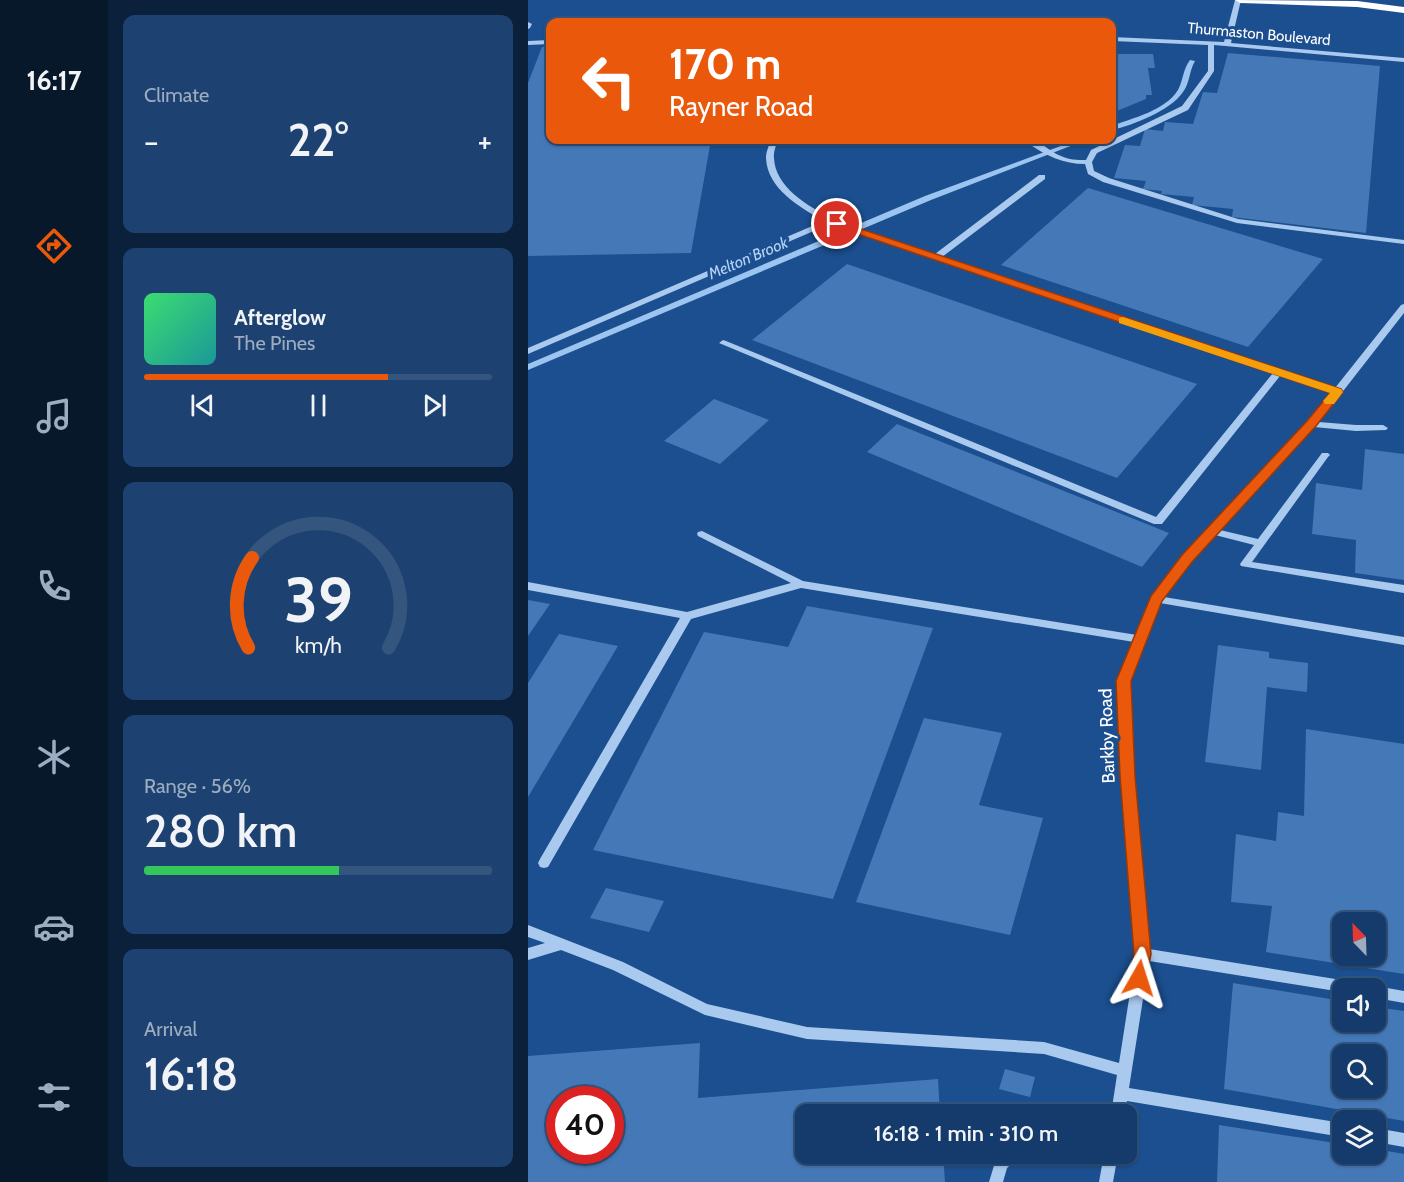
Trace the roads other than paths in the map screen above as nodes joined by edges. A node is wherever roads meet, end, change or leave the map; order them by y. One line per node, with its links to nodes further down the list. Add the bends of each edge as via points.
1 (1239, 0): 3 (highway); 9 (street)
2 (1384, 0): 3 (highway)
3 (1358, 4): 4 (highway)
4 (1404, 10)
5 (1116, 39): 8 (street, Thurmaston Boulevard)
6 (546, 42): 7 (street)
7 (528, 43)
8 (1210, 43): 9 (street, Thurmaston Boulevard); 11 (street, via 1210,71 1185,108)
9 (1227, 44): 10 (street, Thurmaston Boulevard)
10 (1404, 60)
11 (1116, 141)
12 (773, 144): 17 (street, via 770,157 781,184 794,198)
13 (1036, 144): 15 (street, via 1056,159)
14 (1111, 144): 15 (street, via 1094,152)
15 (1088, 162): 18 (street, via 1092,172 1106,180 1237,221)
16 (1042, 177): 19 (street)
17 (834, 223): 19 (street); 22 (street)
18 (1404, 242)
19 (936, 257): 23 (street)
20 (1404, 308): 24 (street, Barkby Road)
21 (723, 344): 23 (street, via 1158,522)
22 (528, 351)
23 (1278, 373): 24 (street)
24 (1337, 392): 25 (street, Barkby Road)
25 (1312, 423): 26 (street); 28 (street, Barkby Road)
26 (1383, 428)
27 (1325, 455): 30 (street)
28 (1212, 531): 30 (street); 34 (street, Barkby Road)
29 (702, 534): 31 (street)
30 (1261, 543): 33 (street, via 1245,564)
31 (801, 584): 35 (street); 36 (street)
32 (528, 586): 35 (street)
33 (1404, 589)
34 (1156, 599): 36 (street, Barkby Road); 37 (street)
35 (687, 616): 38 (street)
36 (1140, 639): 42 (street, Barkby Road, via 1124,681)
37 (1404, 641)
38 (544, 863)
39 (528, 931): 40 (street)
40 (561, 944): 41 (street); 46 (street, via 618,966 705,1010 807,1033 1044,1048)
41 (528, 954)
42 (1143, 954): 43 (street); 46 (street, Barkby Road)
43 (1332, 984)
44 (1386, 994): 45 (street)
45 (1404, 997)
46 (1124, 1071): 47 (street, Barkby Road)
47 (1121, 1093): 48 (street, Barkby Road); 49 (street)
48 (1119, 1104)
49 (1332, 1128)
50 (1386, 1137): 51 (street)
51 (1404, 1140)
52 (1000, 1164): 54 (street)
53 (1109, 1164): 55 (street)
54 (996, 1182)
55 (1106, 1182)

